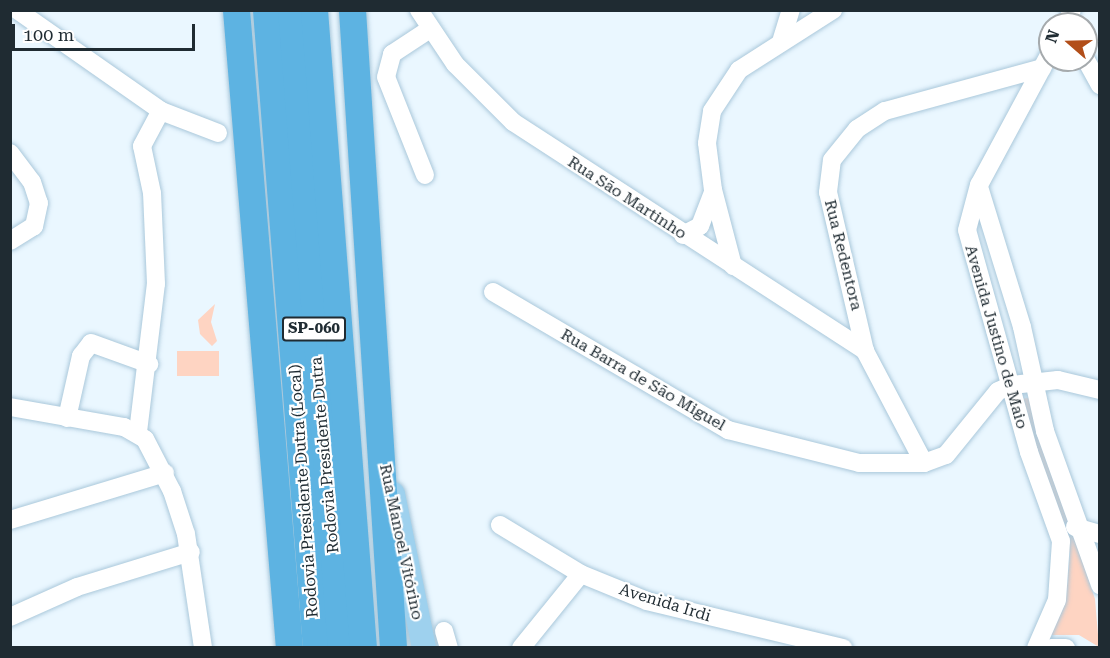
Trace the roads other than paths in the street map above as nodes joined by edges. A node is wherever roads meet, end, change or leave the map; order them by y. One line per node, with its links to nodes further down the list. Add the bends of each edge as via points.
1 (17, 10): 19 (street)
2 (236, 10): 25 (highway)
3 (260, 10): 25 (highway, via 253,68)
4 (266, 10): 51 (highway, Rodovia Presidente Dutra (Local) / SP-060)
5 (291, 10): 52 (highway, Rodovia Presidente Dutra / SP-060)
6 (314, 10): 53 (highway, Rodovia Presidente Dutra / SP-060)
7 (352, 10): 16 (highway, SP-060)
8 (360, 10): 16 (highway)
9 (419, 10): 12 (street, Rua São Martinho)
10 (791, 10): 13 (street)
11 (826, 13): 13 (street)
12 (430, 29): 22 (street, via 392,54 386,77); 26 (street, Rua São Martinho, via 477,90 513,122)
13 (781, 42): 24 (street, via 739,70 720,93 708,123)
14 (1038, 63): 17 (street, Rua Redentora)
15 (1039, 72): 18 (street)
16 (357, 76): 38 (highway, SP-060)
17 (1007, 76): 18 (street); 30 (street, Rua Redentora, via 885,111 857,129 832,160 828,192)
18 (1028, 93): 23 (street)
19 (161, 111): 20 (street); 31 (street, via 142,146 156,229)
20 (218, 133)
21 (10, 153): 27 (street, via 32,182 39,203 34,226)
22 (425, 175)
23 (979, 185): 32 (street, Avenida Justino de Maio); 34 (street, Avenida Justino de Maio, via 968,214 969,243)
24 (713, 190): 26 (street, via 700,226); 28 (street)
25 (254, 222): 50 (highway)
26 (683, 236): 28 (street, Rua São Martinho)
27 (10, 241)
28 (733, 266): 30 (street, Rua São Martinho)
29 (493, 292): 39 (street, Rua Barra de São Miguel, via 738,434 859,463)
30 (865, 351): 39 (street, Rua Redentora)
31 (149, 364): 36 (street, via 91,343 81,356); 37 (street)
32 (1034, 386): 33 (street); 34 (street); 43 (street, Avenida Justino de Maio)
33 (1100, 390)
34 (1013, 392): 39 (street, Rua Barra de São Miguel, via 998,391 946,455); 58 (street, Avenida Justino de Maio, via 1061,542 1057,600)
35 (10, 407): 36 (street)
36 (67, 418): 37 (street)
37 (138, 432): 40 (street)
38 (377, 437): 54 (highway, SP-060); 55 (main road, Rua Manoel Vitórino)
39 (924, 463)
40 (165, 473): 41 (street); 45 (street)
41 (10, 520)
42 (500, 525): 47 (street, Avenida Irdi)
43 (1075, 527): 44 (street); 46 (street, Avenida Justino de Maio)
44 (1100, 534)
45 (191, 552): 48 (street, via 77,587); 49 (street)
46 (1098, 572)
47 (581, 574): 56 (street); 57 (street, Avenida Irdi, via 697,615)
48 (10, 617)
49 (203, 648)
50 (289, 648)
51 (316, 648)
52 (341, 648)
53 (363, 648)
54 (393, 648)
55 (424, 648)
56 (520, 648)
57 (843, 648)
58 (1036, 648)
59 (1051, 648): 60 (street)
60 (1066, 648)

